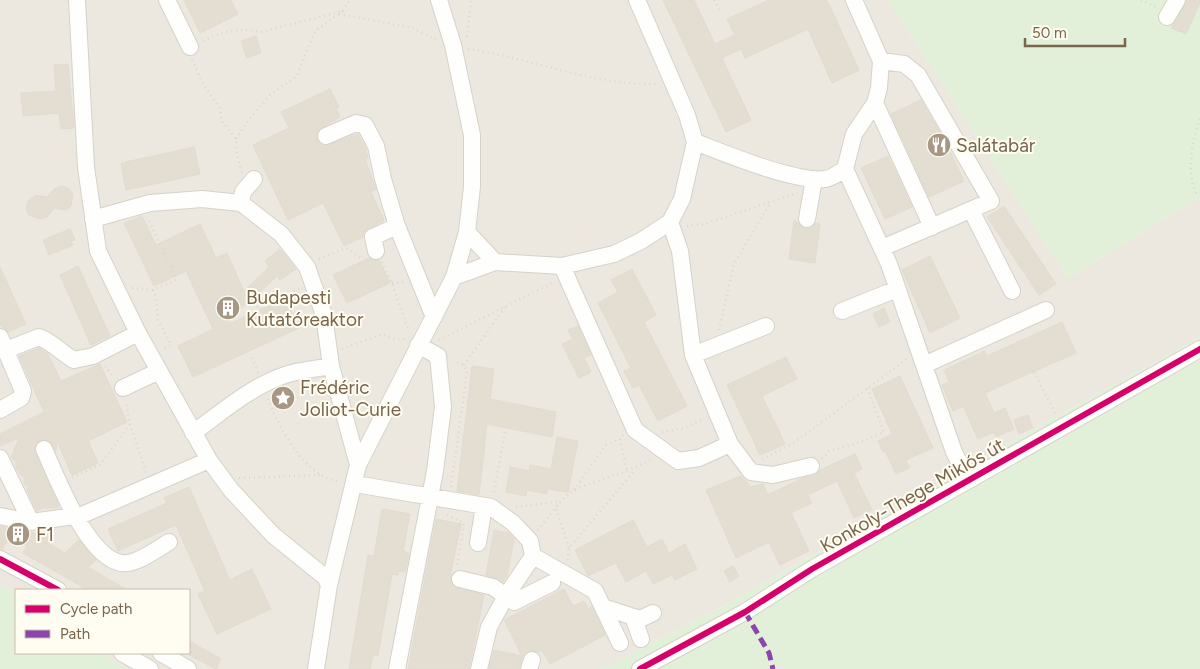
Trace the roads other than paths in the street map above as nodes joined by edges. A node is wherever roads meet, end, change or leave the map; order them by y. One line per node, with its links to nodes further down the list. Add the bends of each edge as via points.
1 (77, 0): 18 (street, via 86,167)
2 (167, 0): 8 (street)
3 (438, 0): 23 (street, via 459,47 472,135 472,187)
4 (637, 0): 12 (street, via 687,115)
5 (854, 0): 9 (street)
6 (1177, 0): 7 (street)
7 (1167, 17)
8 (190, 47)
9 (881, 61): 10 (street, via 880,88); 17 (street, via 904,64 918,75 991,201)
10 (875, 104): 13 (street, via 854,134); 22 (street)
11 (326, 136): 21 (street, via 345,126 365,125 376,146 382,179)
12 (695, 142): 15 (street); 20 (street, via 682,199)
13 (845, 169): 15 (street); 24 (street)
14 (252, 182): 16 (street, via 243,192)
15 (813, 184): 19 (street)
16 (241, 203): 18 (street, via 202,199 143,206); 41 (street, via 281,234 307,267 324,315)
17 (972, 210): 22 (street); 30 (street)
18 (93, 219): 35 (street, via 98,251)
19 (807, 219)
20 (670, 222): 27 (street, via 614,254); 39 (street, via 680,250)
21 (397, 226): 25 (street, via 373,237); 33 (street)
22 (932, 227): 24 (street)
23 (467, 232): 26 (street); 28 (street)
24 (882, 248): 29 (street)
25 (376, 251)
26 (495, 262): 27 (street); 28 (street)
27 (564, 271): 46 (street, via 635,430 678,461 699,458)
28 (454, 277): 33 (street)
29 (897, 289): 32 (street); 40 (street)
30 (1012, 291)
31 (1046, 310): 40 (street)
32 (842, 311)
33 (434, 317): 37 (street)
34 (766, 326): 39 (street)
35 (138, 333): 36 (street, via 93,356 74,360 39,336); 42 (street)
36 (3, 343): 44 (street, via 23,391 21,398)
37 (419, 344): 50 (street); 54 (street, via 438,356 443,407)
38 (1200, 349): 52 (street, Konkoly-Thege Miklós út)
39 (693, 355): 46 (street)
40 (921, 357): 52 (street, via 954,452)
41 (330, 366): 45 (street, via 285,375 263,385); 50 (street)
42 (159, 371): 43 (street); 45 (street)
43 (123, 388)
44 (0, 410)
45 (193, 433): 49 (street)
46 (730, 444): 51 (street, via 751,472 773,475)
47 (44, 449): 57 (street)
48 (0, 458): 58 (street)
49 (208, 460): 57 (street); 65 (street, via 274,535 324,577)
50 (358, 465): 53 (street)
51 (811, 466)
52 (968, 480): 80 (street, Konkoly-Thege Miklós út, via 812,569 745,612)
53 (355, 484): 54 (street); 65 (street)
54 (430, 496): 55 (street); 78 (street)
55 (487, 506): 60 (street); 61 (street, via 513,523)
56 (0, 516): 58 (street)
57 (75, 516): 58 (street); 59 (street, via 108,558 122,564)
58 (31, 522)
59 (169, 542)
60 (478, 543)
61 (531, 549): 64 (street); 67 (street)
62 (0, 559): 66 (street)
63 (460, 579): 67 (street, via 493,587)
64 (559, 579): 67 (street, via 514,602); 68 (street, via 594,591)
65 (329, 585): 77 (street)
66 (56, 589)
67 (506, 596): 79 (street, via 489,627)
68 (603, 607): 70 (street); 72 (street)
69 (653, 613): 70 (street, via 640,619)
70 (633, 617): 71 (street)
71 (641, 639)
72 (620, 643)
73 (124, 654): 75 (street)
74 (163, 654): 76 (street)
75 (150, 669)
76 (188, 669)
77 (316, 669)
78 (397, 669)
79 (478, 669)
80 (640, 669)

